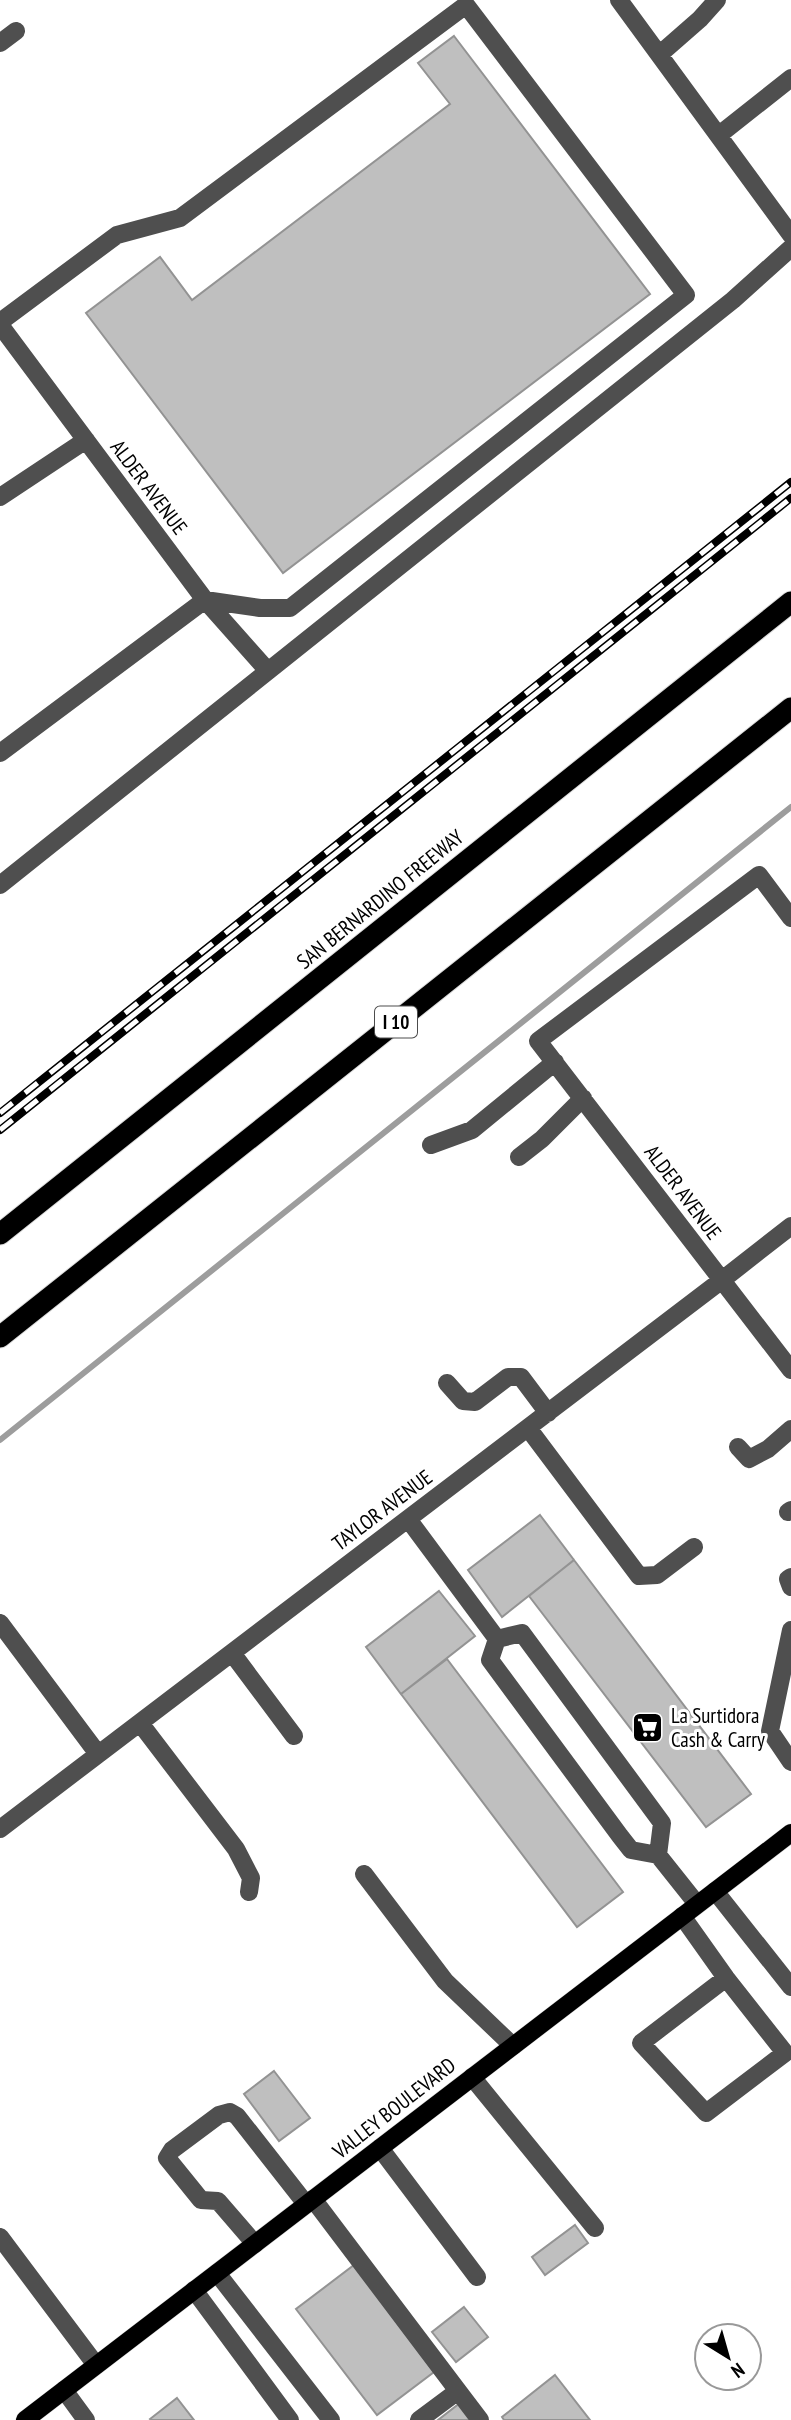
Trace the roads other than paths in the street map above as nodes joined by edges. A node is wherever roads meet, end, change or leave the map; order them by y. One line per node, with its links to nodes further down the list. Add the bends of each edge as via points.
1 (619, 0): 5 (street)
2 (717, 0): 5 (street)
3 (16, 31): 4 (street)
4 (0, 43)
5 (660, 54): 7 (street)
6 (791, 78): 7 (street)
7 (719, 135): 8 (street)
8 (791, 235)
9 (791, 248): 16 (street, via 733,300)
10 (0, 324): 11 (street, ALDER AVENUE); 14 (street, via 117,235 180,218 466,5 686,295 290,608)
11 (6, 346): 12 (street, ALDER AVENUE)
12 (86, 440): 13 (street); 14 (street, ALDER AVENUE)
13 (0, 498)
14 (205, 600): 16 (street, ALDER AVENUE); 18 (street)
15 (791, 603): 26 (highway, SAN BERNARDINO FREEWAY)
16 (268, 671): 19 (street)
17 (791, 708): 28 (highway, I 10)
18 (0, 753)
19 (0, 885)
20 (791, 918): 21 (street, ALDER AVENUE, via 759,875 538,1041)
21 (555, 1062): 22 (street, ALDER AVENUE); 23 (street, via 472,1130)
22 (583, 1098): 24 (street); 27 (street, ALDER AVENUE)
23 (431, 1145)
24 (519, 1157)
25 (791, 1226): 27 (street, TAYLOR AVENUE)
26 (0, 1234)
27 (722, 1280): 29 (street, ALDER AVENUE); 31 (street, TAYLOR AVENUE)
28 (0, 1337)
29 (791, 1370)
30 (447, 1383): 31 (street, via 463,1401 475,1402 508,1377 520,1377)
31 (548, 1413): 32 (street, TAYLOR AVENUE)
32 (528, 1428): 35 (street, TAYLOR AVENUE); 36 (street, via 639,1576 657,1574)
33 (791, 1429): 34 (street, via 749,1459)
34 (738, 1447)
35 (408, 1519): 41 (street); 42 (street, TAYLOR AVENUE)
36 (694, 1547)
37 (791, 1577): 38 (street)
38 (791, 1587)
39 (0, 1623): 45 (street)
40 (791, 1630): 46 (street, via 770,1731)
41 (497, 1639): 49 (street, via 489,1660 631,1850); 49 (street, via 522,1633 662,1823)
42 (232, 1653): 43 (street, TAYLOR AVENUE); 44 (street)
43 (140, 1723): 45 (street, TAYLOR AVENUE); 52 (street, via 236,1849 251,1878)
44 (294, 1736)
45 (98, 1754): 47 (street, TAYLOR AVENUE)
46 (791, 1762)
47 (0, 1829)
48 (791, 1833): 51 (main road, VALLEY BOULEVARD)
49 (658, 1855): 53 (street)
50 (364, 1874): 57 (street, via 445,1981)
51 (715, 1891): 53 (main road, VALLEY BOULEVARD); 56 (street)
52 (249, 1892)
53 (697, 1904): 54 (main road, VALLEY BOULEVARD)
54 (682, 1916): 55 (street); 57 (main road, VALLEY BOULEVARD)
55 (726, 1978): 55 (street, via 641,2043 706,2113 785,2053)
56 (791, 1987)
57 (513, 2046): 58 (main road, VALLEY BOULEVARD)
58 (472, 2077): 59 (main road, VALLEY BOULEVARD); 61 (street)
59 (380, 2148): 60 (main road, VALLEY BOULEVARD); 65 (street)
60 (309, 2202): 63 (main road, VALLEY BOULEVARD); 63 (street, via 230,2112 219,2115 172,2150 167,2158 201,2200 218,2201); 69 (street)
61 (595, 2228)
62 (0, 2237): 67 (street)
63 (254, 2244): 64 (main road, VALLEY BOULEVARD)
64 (217, 2273): 66 (main road, VALLEY BOULEVARD); 73 (street)
65 (477, 2277)
66 (194, 2290): 67 (main road, VALLEY BOULEVARD); 72 (street)
67 (96, 2365): 68 (main road, VALLEY BOULEVARD)
68 (64, 2390): 70 (main road, VALLEY BOULEVARD); 71 (street)
69 (458, 2390): 74 (street); 75 (street)
70 (24, 2420)
71 (86, 2420)
72 (290, 2420)
73 (331, 2420)
74 (419, 2420)
75 (480, 2420)

